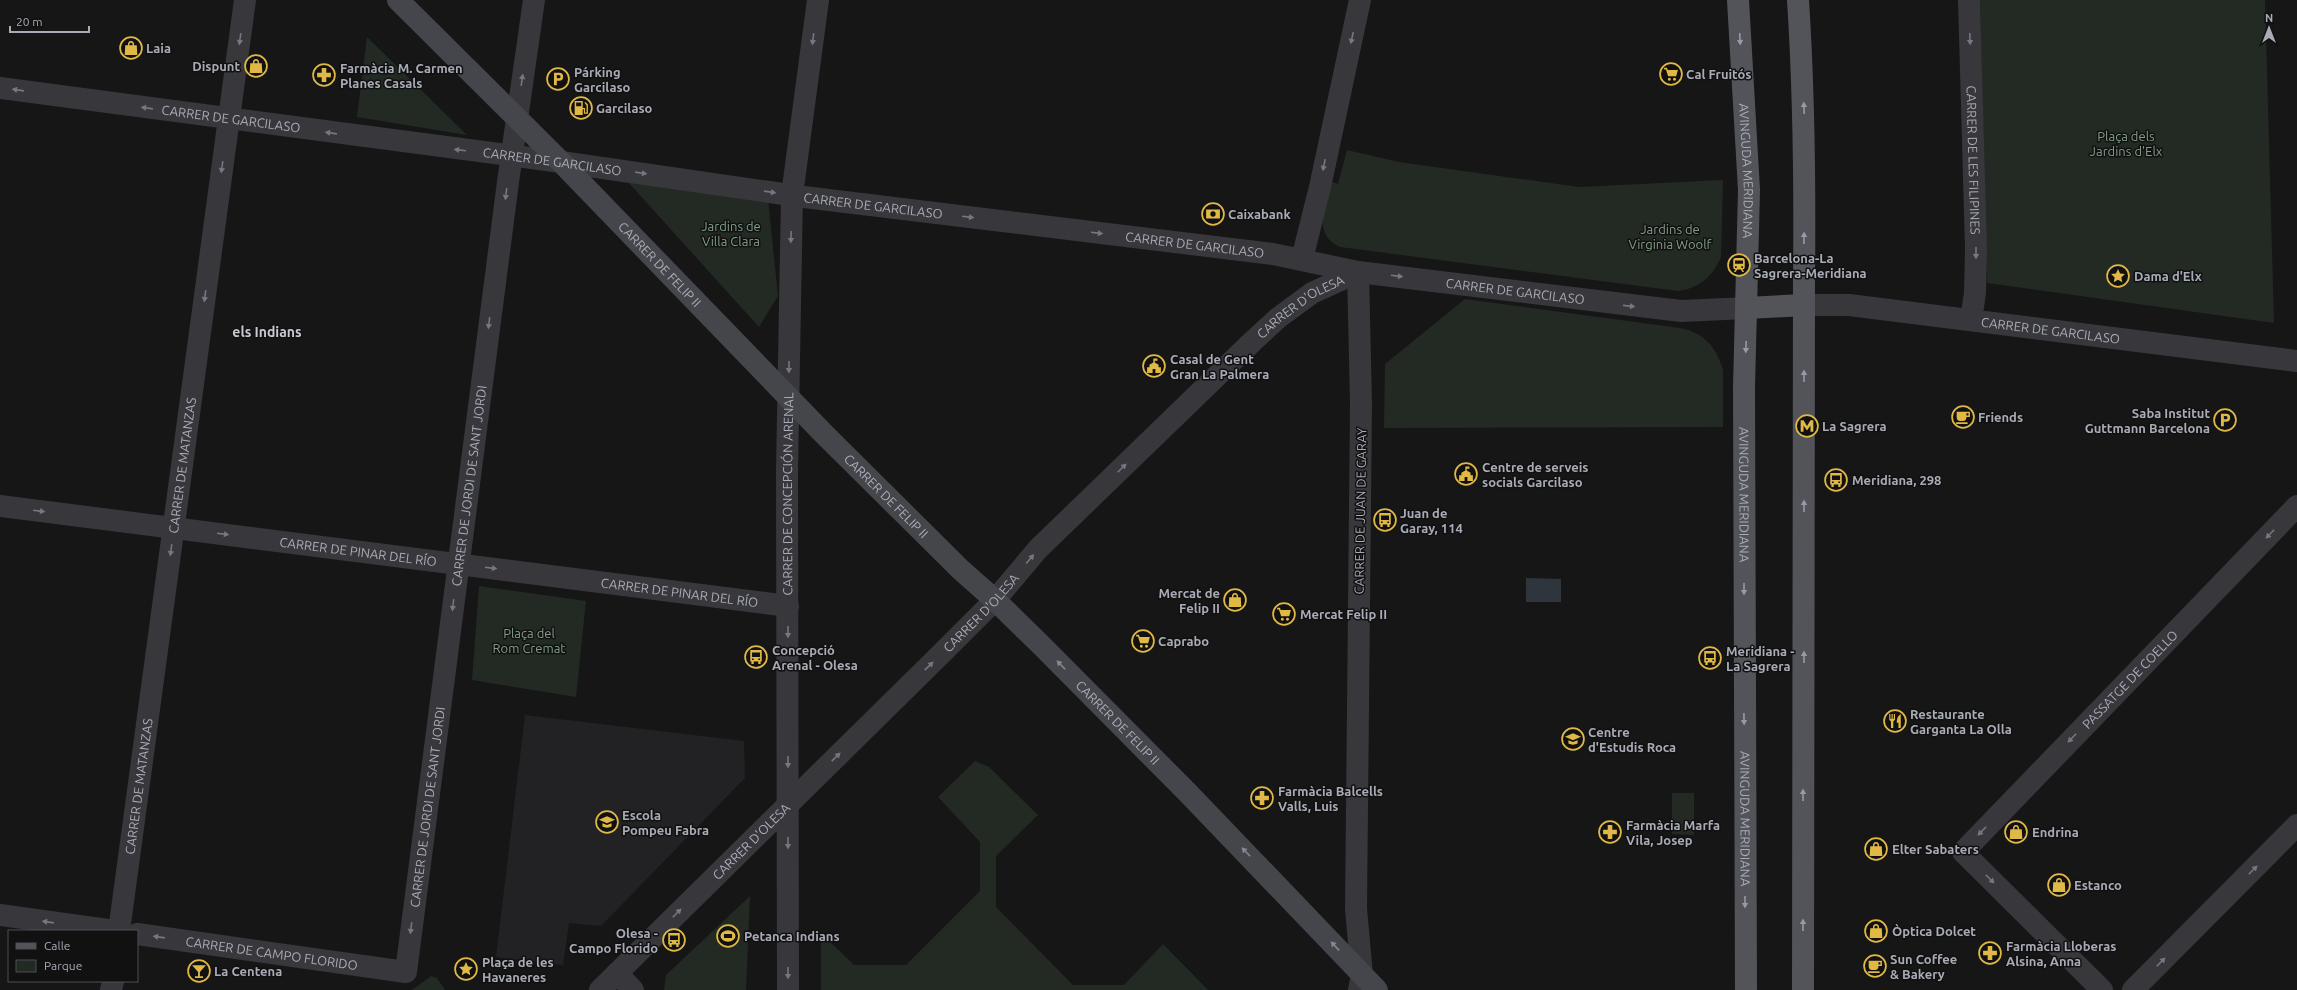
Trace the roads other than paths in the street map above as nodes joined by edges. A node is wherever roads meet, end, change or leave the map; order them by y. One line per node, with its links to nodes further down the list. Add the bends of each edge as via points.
1 (245, 0): 11 (street, CARRER DE MATANZAS, one-way to 11)
2 (398, 0): 10 (main road, CARRER DE FELIP II)
3 (534, 0): 10 (street, CARRER DE JORDI DE SANT JORDI, one-way to 3)
4 (818, 0): 14 (street, CARRER DE CONCEPCIÓN ARENAL, one-way to 14)
5 (1360, 0): 15 (street, one-way to 15)
6 (1738, 0): 18 (main road, AVINGUDA MERIDIANA, one-way to 18, via 1749,175)
7 (1798, 0): 17 (main road, one-way to 7, via 1806,188)
8 (1969, 0): 19 (street, CARRER DE LES FILIPINES, one-way to 19, via 1976,249 1975,293)
9 (0, 88): 11 (street, CARRER DE GARCILASO, one-way to 9)
10 (517, 118): 12 (street, CARRER DE JORDI DE SANT JORDI); 13 (main road, CARRER DE FELIP II)
11 (229, 119): 12 (street, CARRER DE GARCILASO, one-way to 11); 24 (street, CARRER DE MATANZAS, one-way to 24)
12 (513, 156): 13 (street, CARRER DE GARCILASO); 25 (street, CARRER DE JORDI DE SANT JORDI, one-way to 25)
13 (561, 162): 14 (street, CARRER DE GARCILASO, one-way to 14); 21 (main road, CARRER DE FELIP II)
14 (792, 195): 15 (street, CARRER DE GARCILASO, one-way to 15); 21 (street, CARRER DE CONCEPCIÓN ARENAL, one-way to 21)
15 (1302, 259): 16 (street, CARRER DE GARCILASO)
16 (1358, 272): 18 (street, CARRER DE GARCILASO, one-way to 18, via 1681,311); 26 (street, CARRER D'OLESA, one-way to 16, via 1038,549 1269,326 1312,292); 36 (street, CARRER DE JUAN DE GARAY, via 1361,403 1356,909)
17 (1804, 305): 18 (main road); 19 (street, CARRER DE GARCILASO, via 1849,305); 42 (main road, one-way to 17)
18 (1747, 308): 41 (main road, AVINGUDA MERIDIANA, one-way to 41, via 1744,387)
19 (1971, 320): 20 (street, CARRER DE GARCILASO)
20 (2297, 361)
21 (788, 397): 26 (main road, CARRER DE FELIP II, via 961,570); 27 (street, CARRER DE CONCEPCIÓN ARENAL)
22 (0, 506): 24 (street, CARRER DE PINAR DEL RÍO, one-way to 24)
23 (2297, 506): 43 (street, PASSATGE DE COELLO, one-way to 43, via 1962,852)
24 (174, 528): 25 (street, CARRER DE PINAR DEL RÍO, one-way to 25); 32 (street, CARRER DE MATANZAS, one-way to 32)
25 (458, 564): 27 (street, CARRER DE PINAR DEL RÍO, one-way to 27); 34 (street, CARRER DE JORDI DE SANT JORDI, one-way to 34)
26 (995, 600): 28 (street, CARRER D'OLESA, one-way to 26); 36 (main road, CARRER DE FELIP II, one-way to 26, via 1194,798)
27 (788, 606): 28 (street, CARRER DE CONCEPCIÓN ARENAL, one-way to 28)
28 (788, 804): 35 (street, CARRER D'OLESA, one-way to 28); 39 (street, CARRER DE CONCEPCIÓN ARENAL, one-way to 39)
29 (2297, 825): 44 (street, one-way to 29)
30 (0, 915): 31 (street, one-way to 30)
31 (108, 930)
32 (120, 930)
33 (138, 934): 34 (street, CARRER DE CAMPO FLORIDO, one-way to 33)
34 (406, 972)
35 (617, 973): 37 (street, CARRER D'OLESA); 38 (street)
36 (1361, 982): 40 (main road, CARRER DE FELIP II)
37 (600, 990)
38 (633, 990)
39 (788, 990)
40 (1377, 990)
41 (1746, 990)
42 (1803, 990)
43 (2102, 990)
44 (2133, 990)

